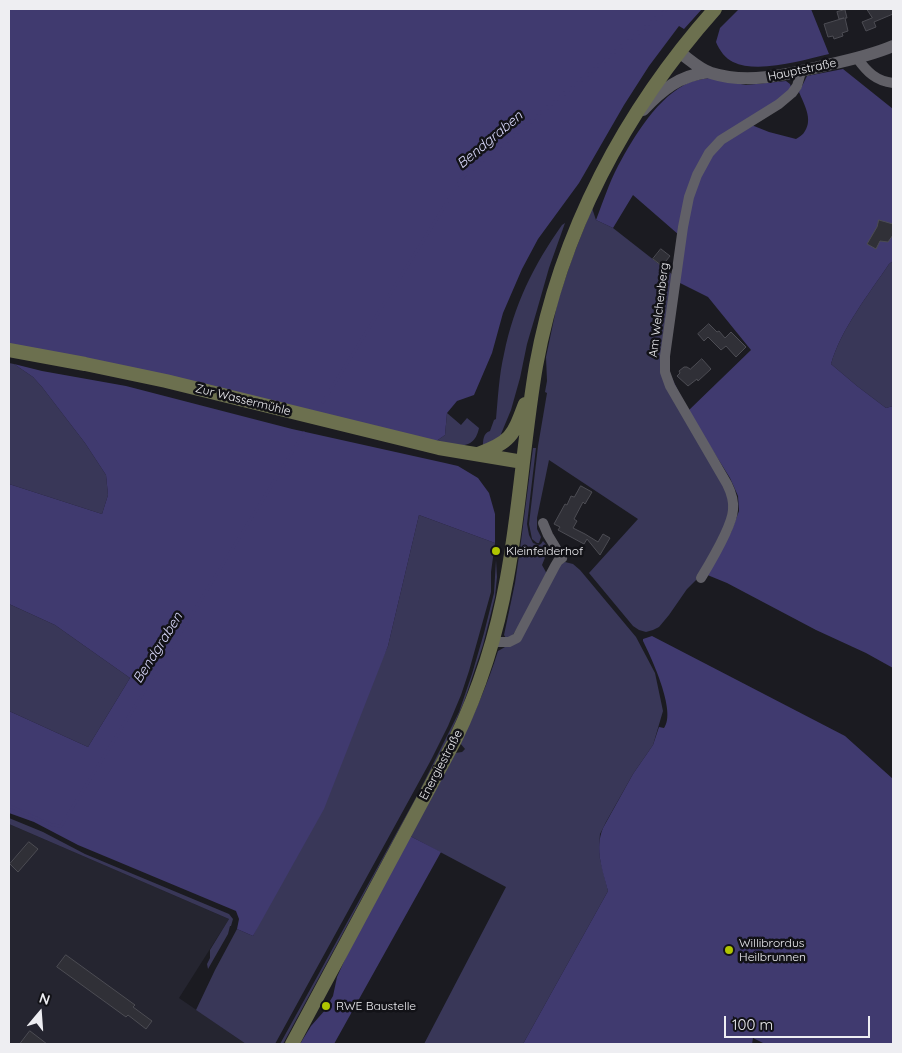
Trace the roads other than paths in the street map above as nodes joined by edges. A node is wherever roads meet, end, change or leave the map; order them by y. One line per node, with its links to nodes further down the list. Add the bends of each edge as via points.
1 (715, 9): 3 (main road)
2 (893, 46): 4 (street, Hauptstraße)
3 (679, 52): 5 (street, Hauptstraße); 8 (main road)
4 (857, 58): 6 (street, Hauptstraße); 7 (street, via 872,76)
5 (708, 72): 6 (street, Hauptstraße, via 746,79); 8 (street, Hauptstraße, via 671,84)
6 (801, 72): 14 (street, Am Welchenberg, via 792,93 711,150 689,197 665,372 672,391 727,484 733,504 726,531)
7 (893, 83)
8 (629, 124): 10 (main road, via 596,184 570,245 550,307)
9 (9, 350): 11 (main road, Zur Wassermühle, via 166,381)
10 (536, 367): 11 (main road, via 511,435 497,447); 12 (main road, Energiestraße)
11 (477, 455): 12 (main road, Zur Wassermühle)
12 (523, 462): 15 (main road, Energiestraße, via 508,573)
13 (543, 523): 15 (street, via 562,558 554,566 517,638 509,642)
14 (701, 578)
15 (493, 642): 16 (main road, Energiestraße, via 455,740)
16 (292, 1044)

